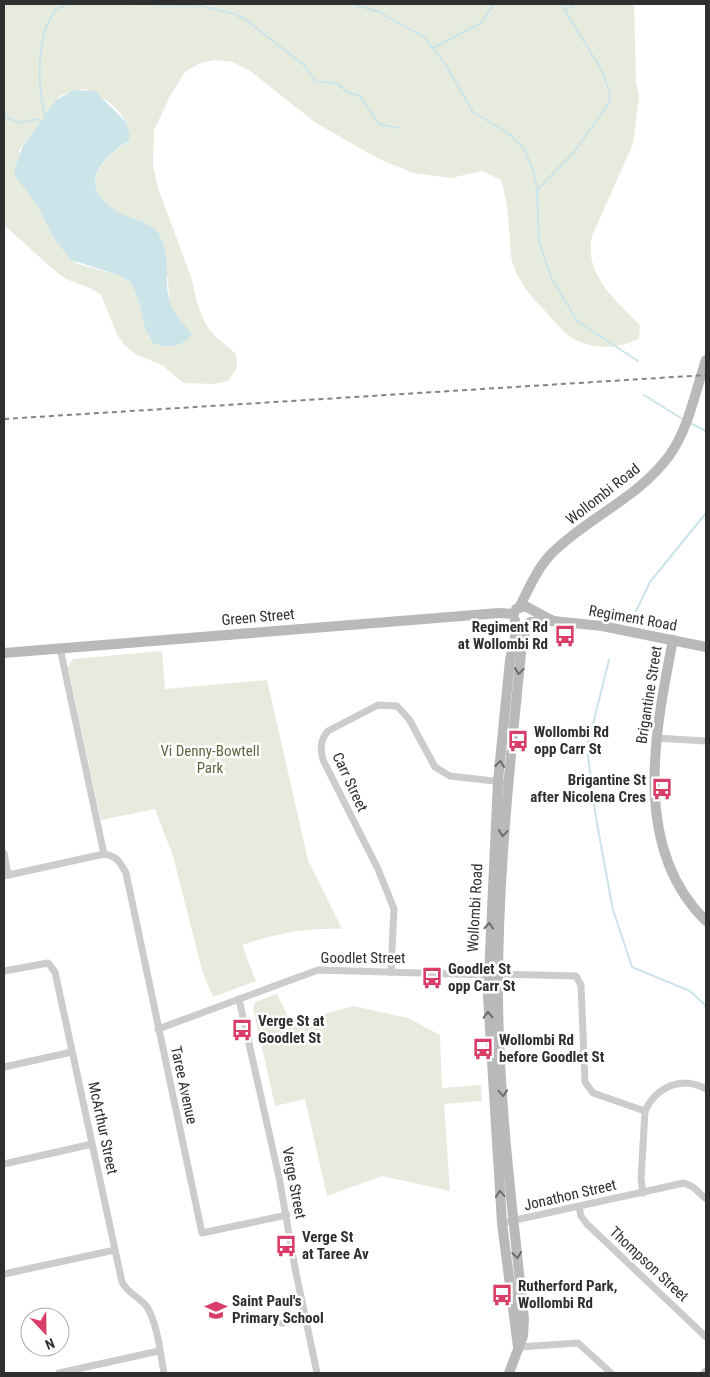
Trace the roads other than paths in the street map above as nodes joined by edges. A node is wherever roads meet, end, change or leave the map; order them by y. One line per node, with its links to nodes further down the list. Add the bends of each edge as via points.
1 (706, 360): 2 (main road, Wollombi Road, via 696,395 669,455 641,487 552,553)
2 (529, 588): 3 (main road); 4 (main road, Wollombi Road)
3 (531, 610): 4 (main road, Regiment Road); 5 (main road, Regiment Road); 6 (main road, Wollombi Road, via 533,616)
4 (516, 613): 6 (main road, via 522,624); 9 (main road, Green Street); 13 (main road, Wollombi Road, one-way to 4)
5 (554, 620): 6 (main road, Regiment Road); 7 (main road, Regiment Road)
6 (529, 623): 13 (main road, Wollombi Road, one-way to 13, via 522,643)
7 (673, 640): 8 (main road, Regiment Road); 11 (main road, Brigantine Street)
8 (706, 647)
9 (60, 648): 10 (main road, Green Street); 15 (street)
10 (4, 653)
11 (655, 738): 12 (street); 17 (main road, Brigantine Street, via 662,844 672,873 686,897)
12 (706, 741)
13 (503, 782): 19 (street, Carr Street, via 450,776 436,767 409,719 397,706 378,705 328,731 323,737 320,745 323,760 378,869 394,909); 20 (main road, Wollombi Road)
14 (4, 853): 16 (street)
15 (104, 854): 16 (street); 22 (street, Taree Avenue, via 119,860 126,873)
16 (6, 875)
17 (706, 920)
18 (4, 971): 23 (street, McArthur Street, via 48,964 55,972)
19 (391, 972): 20 (street, Goodlet Street); 21 (street, Goodlet Street, via 318,970)
20 (493, 974): 26 (street, Goodlet Street, via 576,976 581,985 587,1088); 33 (main road, Wollombi Road, one-way to 33); 34 (main road, Wollombi Road, one-way to 20, via 490,1052)
21 (239, 999): 22 (street, Goodlet Street); 32 (street, Verge Street)
22 (158, 1029): 32 (street, Taree Avenue, via 202,1232)
23 (72, 1052): 24 (street); 27 (street, McArthur Street)
24 (4, 1068)
25 (706, 1089): 26 (street, via 691,1083 672,1085 653,1098)
26 (644, 1111): 29 (street)
27 (92, 1144): 28 (street); 35 (street, McArthur Street)
28 (4, 1164)
29 (643, 1193): 30 (street, Jonathon Street, via 687,1183); 31 (street, Jonathon Street)
30 (706, 1199)
31 (579, 1207): 33 (street, Jonathon Street); 39 (street, Thompson Street, via 587,1224)
32 (287, 1215): 37 (street, Verge Street)
33 (513, 1222): 34 (street, Jonathon Street); 40 (main road, Wollombi Road, one-way to 40, via 524,1319 523,1336)
34 (502, 1223): 40 (main road, Wollombi Road)
35 (115, 1250): 36 (street); 41 (street, McArthur Street, via 126,1290 147,1307)
36 (4, 1274)
37 (306, 1318): 38 (street); 44 (street, Verge Street)
38 (282, 1323)
39 (706, 1336)
40 (518, 1347): 45 (main road, Wollombi Road); 46 (street, via 578,1343)
41 (159, 1351): 42 (street); 43 (street)
42 (59, 1373)
43 (164, 1373)
44 (318, 1373)
45 (509, 1373)
46 (611, 1373)

